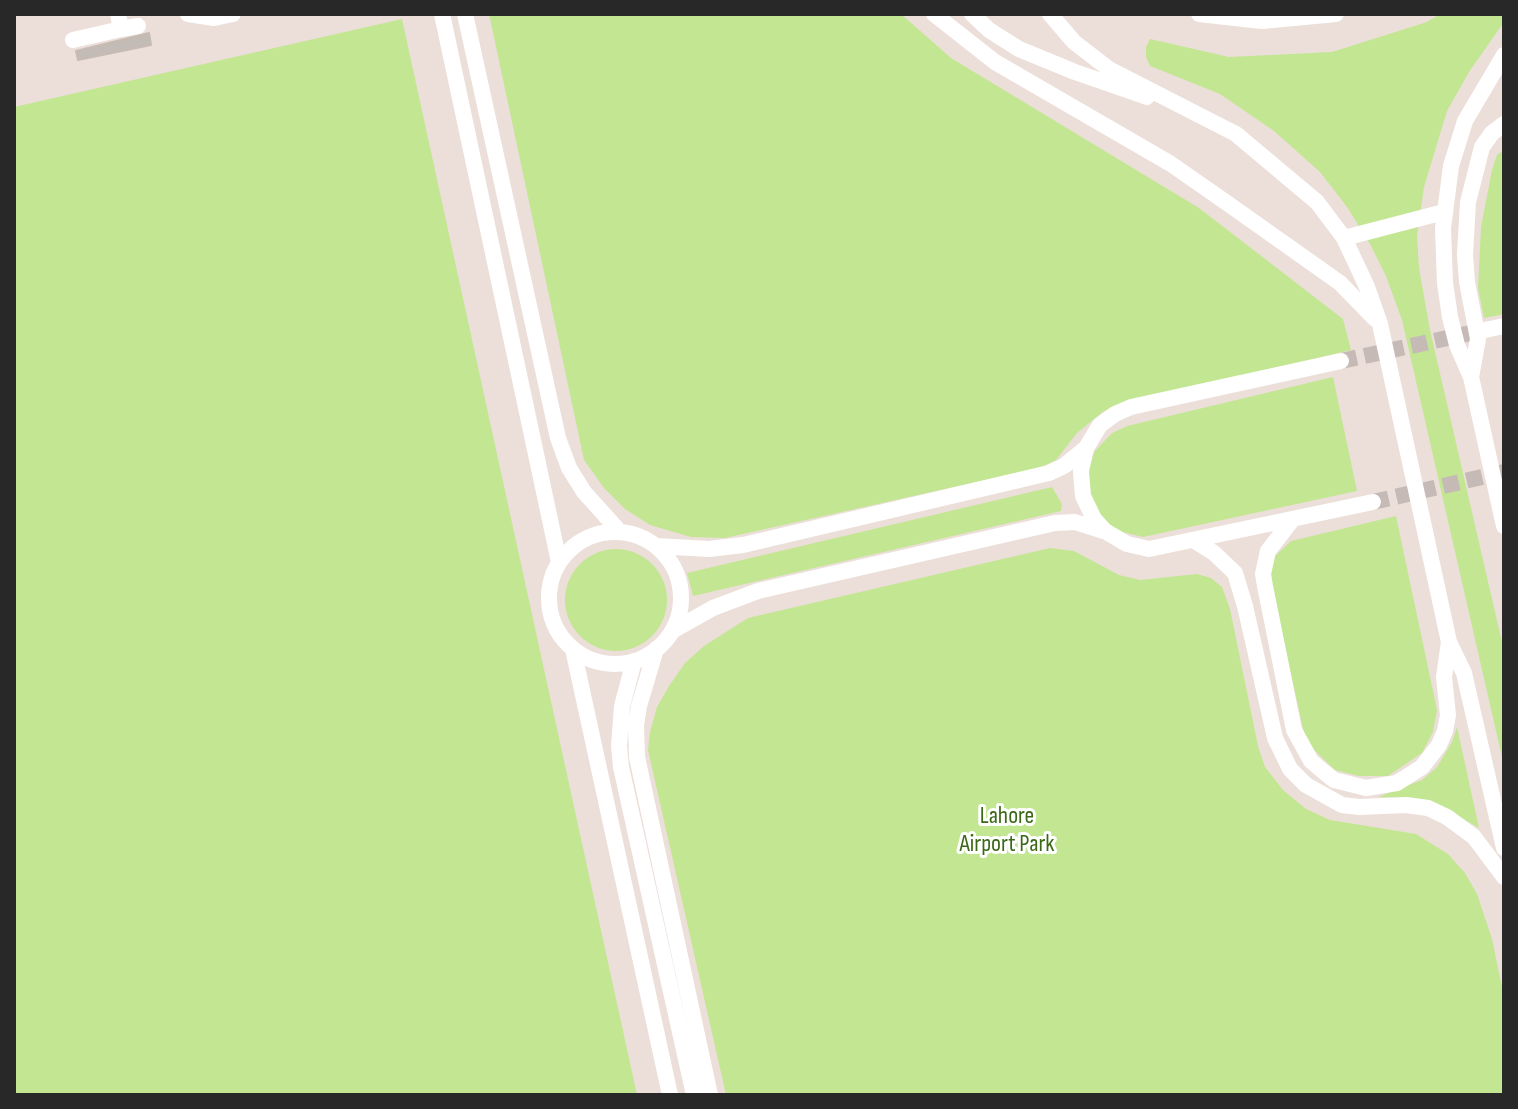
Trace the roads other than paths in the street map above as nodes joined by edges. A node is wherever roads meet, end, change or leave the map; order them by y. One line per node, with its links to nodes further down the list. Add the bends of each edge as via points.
1 (188, 14): 2 (street)
2 (233, 14)
3 (465, 14): 28 (street, via 558,438 584,492)
4 (934, 14): 18 (street, via 995,62 1216,195 1340,283)
5 (972, 14): 14 (street, via 1019,49)
6 (1050, 14): 14 (street, via 1074,42 1109,69)
7 (1199, 14): 8 (street, via 1262,21)
8 (1336, 14)
9 (440, 18): 31 (street)
10 (120, 22): 11 (street); 12 (street)
11 (138, 26)
12 (73, 40)
13 (1504, 55): 16 (street, via 1465,121)
14 (1180, 106): 17 (street, via 1236,134 1281,169 1317,202)
15 (1504, 124): 22 (street, via 1482,147 1468,202 1465,255 1478,339)
16 (1444, 212): 17 (street); 22 (street, via 1450,317)
17 (1344, 238): 18 (street)
18 (1380, 324): 33 (street)
19 (1504, 326): 20 (street)
20 (1485, 330)
21 (1341, 361): 23 (street, via 1123,410 1100,425)
22 (1471, 377): 26 (street)
23 (1086, 448): 27 (street, via 1083,496); 30 (street, via 1049,473 743,545)
24 (1373, 502): 25 (street)
25 (1292, 520): 29 (street); 33 (street, via 1271,546 1263,574 1294,730 1311,761 1334,780 1366,788 1397,783 1422,767 1445,731)
26 (1502, 520)
27 (1105, 531): 29 (street, via 1149,549); 32 (street, via 1075,522 1055,523 758,591)
28 (620, 532): 30 (street); 31 (street, via 581,541)
29 (1195, 541): 38 (street, via 1235,573 1275,738 1290,769 1306,785 1342,805 1406,805 1447,817 1474,837)
30 (656, 546): 32 (street, via 669,560 681,595)
31 (559, 562): 34 (street, via 550,608)
32 (672, 631): 35 (street)
33 (1449, 642): 37 (street, via 1464,673)
34 (573, 649): 36 (street, via 602,663); 39 (street)
35 (656, 649): 36 (street); 41 (street, via 639,706 637,757)
36 (634, 661): 40 (street, via 622,706 621,767)
37 (1504, 848)
38 (1504, 877)
39 (670, 1095)
40 (694, 1095)
41 (710, 1095)

